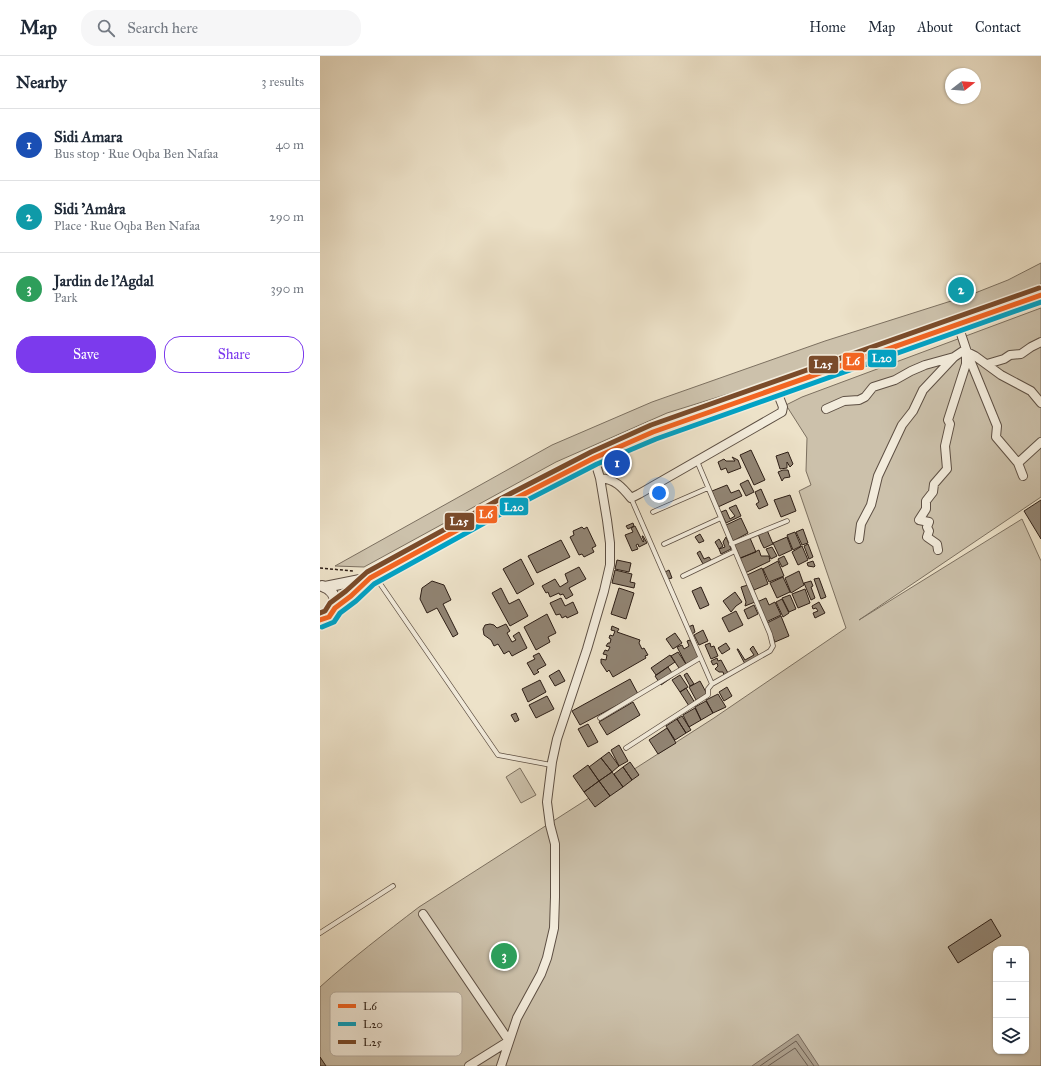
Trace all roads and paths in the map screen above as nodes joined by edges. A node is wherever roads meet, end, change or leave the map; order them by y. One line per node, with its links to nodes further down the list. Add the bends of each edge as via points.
1 (1041, 295): 2 (street)
2 (958, 325): 4 (street); 7 (street)
3 (1041, 342): 6 (street, via 1021,354 1010,355)
4 (966, 351): 5 (street); 6 (street); 13 (street, via 997,426 996,437); 24 (street, via 966,364 948,420 950,424 945,446 947,469 934,484 933,492 926,500 926,509 919,520 929,522 927,537 937,544)
5 (954, 357): 9 (street, via 925,365 895,380 873,387 859,400 844,401); 21 (street, via 924,390 902,425 878,476 871,505 861,524)
6 (987, 364): 8 (street, via 1001,375 1031,391)
7 (776, 389): 11 (street, via 653,432); 12 (street, via 783,407 782,412)
8 (1041, 403)
9 (826, 409)
10 (1041, 442): 13 (street)
11 (594, 458): 15 (street); 29 (street)
12 (697, 461): 16 (lane); 17 (street)
13 (1018, 463): 14 (street)
14 (1022, 476)
15 (600, 478): 17 (street, via 608,478 615,482); 37 (street, via 610,543 610,564 587,649 557,739)
16 (708, 488): 18 (lane); 19 (lane)
17 (631, 498): 33 (lane)
18 (653, 512)
19 (721, 518): 22 (lane); 23 (lane)
20 (787, 521): 23 (lane)
21 (859, 539)
22 (664, 544)
23 (732, 544): 25 (lane)
24 (938, 550)
25 (735, 551): 28 (lane); 34 (lane, via 773,646 770,651)
26 (320, 568): 27 (path)
27 (358, 572)
28 (683, 576)
29 (373, 577): 30 (street); 31 (street); 37 (lane, via 498,755)
30 (323, 587): 31 (street, via 333,594)
31 (335, 608): 32 (street, via 329,617)
32 (320, 620)
33 (700, 658): 34 (lane); 35 (lane)
34 (712, 684): 36 (lane, via 708,689 708,695)
35 (600, 718)
36 (626, 748)
37 (552, 765): 41 (street, via 547,802 555,844 554,928 541,974 517,1018)
38 (393, 886): 40 (lane)
39 (424, 914): 41 (street)
40 (320, 933)
41 (510, 1041): 42 (street); 43 (street)
42 (469, 1066)
43 (501, 1066)

